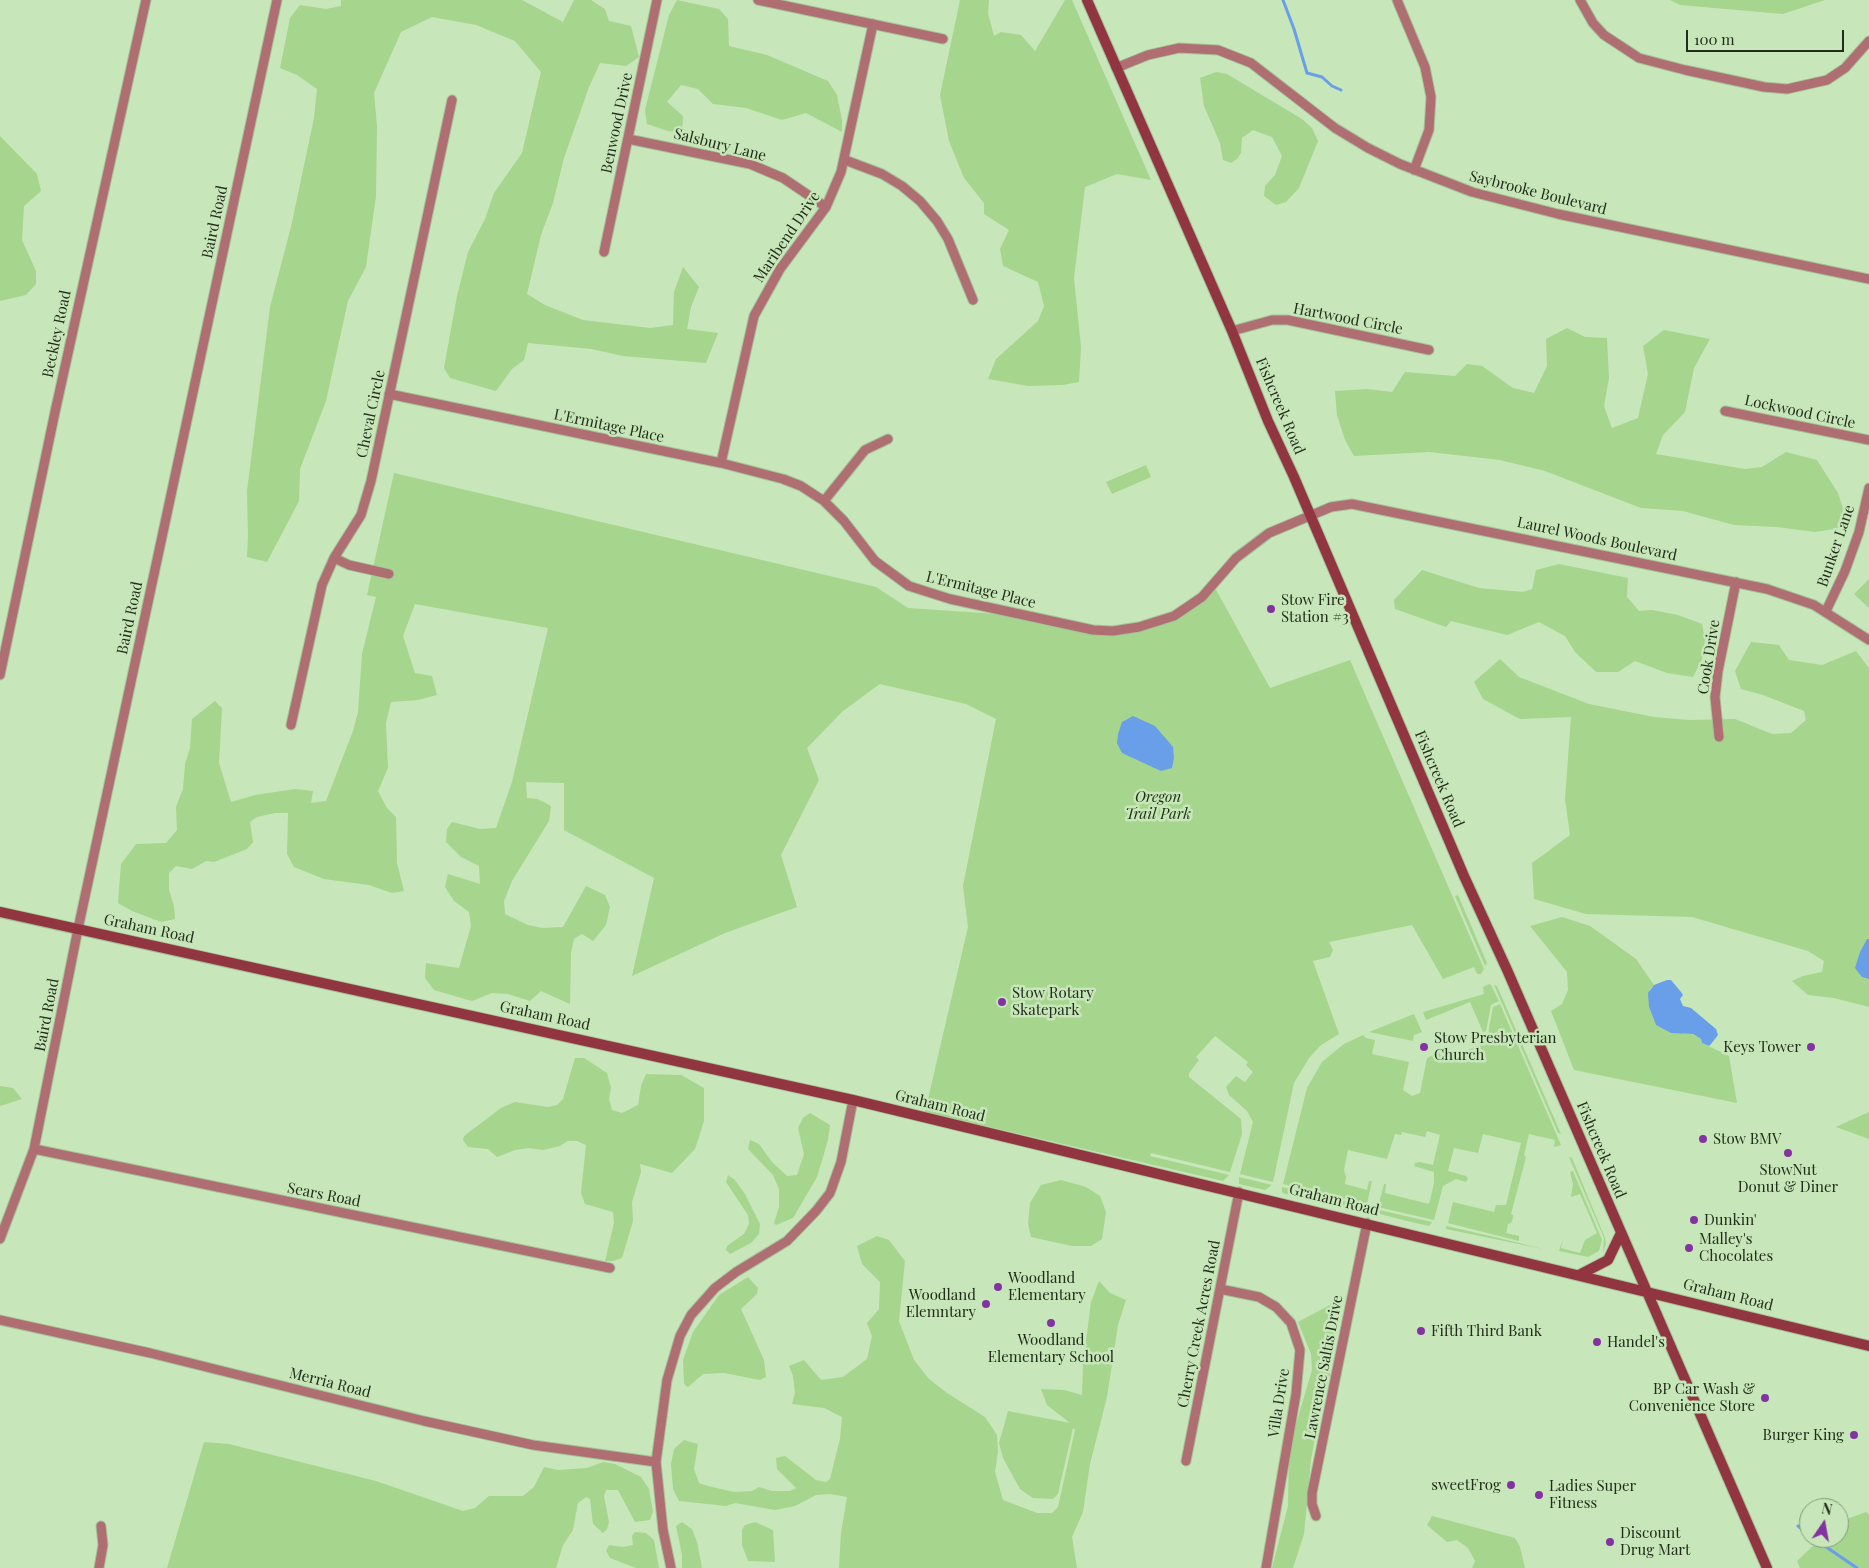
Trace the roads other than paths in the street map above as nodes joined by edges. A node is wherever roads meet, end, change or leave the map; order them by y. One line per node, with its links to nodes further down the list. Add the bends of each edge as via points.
1 (146, 0): 35 (street, Beckley Road)
2 (277, 0): 39 (street, Baird Road)
3 (657, 0): 13 (street, Benwood Drive)
4 (758, 0): 8 (street)
5 (1087, 0): 11 (main road, Fishcreek Road)
6 (1396, 0): 15 (street, via 1425,67 1431,96 1429,130)
7 (1580, 0): 10 (street, via 1604,35 1640,58 1764,86 1787,89 1827,80 1845,68)
8 (873, 24): 9 (street); 14 (street, Maribend Drive)
9 (943, 39)
10 (1869, 41)
11 (1116, 68): 15 (street, Saybrooke Boulevard, via 1148,55 1179,48 1203,47 1237,56 1273,78 1335,128); 20 (main road, Fishcreek Road)
12 (452, 100): 22 (street, Cheval Circle)
13 (628, 139): 16 (street, Salsbury Lane, via 750,164 783,178); 17 (street, Benwood Drive)
14 (845, 160): 16 (street, Maribend Drive); 19 (street, via 893,180 928,210 948,239)
15 (1414, 170): 18 (street, Saybrooke Boulevard, via 1517,205)
16 (826, 207): 26 (street, Maribend Drive, via 780,269 754,316)
17 (604, 252)
18 (1869, 279)
19 (973, 300)
20 (1232, 331): 21 (street, Hartwood Circle, via 1272,320 1288,320); 29 (main road, Fishcreek Road)
21 (1429, 350)
22 (390, 394): 26 (street, L'Ermitage Place); 30 (street, Cheval Circle, via 365,505)
23 (1725, 411): 25 (street, Lockwood Circle)
24 (888, 439): 28 (street, via 865,450)
25 (1869, 440)
26 (721, 463): 28 (street, L'Ermitage Place, via 783,479)
27 (1869, 488): 33 (street, Bunker Lane, via 1848,563)
28 (824, 501): 29 (street, L'Ermitage Place, via 875,561 909,586 950,599 1068,625 1113,631 1174,616 1202,597 1249,548 1269,533)
29 (1308, 515): 32 (street, Laurel Woods Boulevard, via 1336,506 1371,506); 44 (main road, Fishcreek Road)
30 (334, 558): 31 (street, via 349,565); 36 (street, Cheval Circle, via 322,584)
31 (389, 574)
32 (1736, 582): 33 (street, Laurel Woods Boulevard, via 1783,593); 37 (street, Cook Drive, via 1715,697)
33 (1826, 611): 34 (street, Laurel Woods Boulevard)
34 (1869, 640)
35 (0, 675)
36 (291, 725)
37 (1720, 737)
38 (0, 912): 39 (main road, Graham Road)
39 (78, 929): 40 (main road, Graham Road); 41 (street, Baird Road)
40 (853, 1100): 42 (main road, Graham Road); 53 (street, via 837,1176 821,1205 787,1241 715,1288 691,1315 680,1336 667,1380)
41 (34, 1149): 45 (street, Baird Road); 46 (street, Sears Road)
42 (1238, 1192): 43 (main road, Graham Road); 48 (street, Cherry Creek Acres Road)
43 (1367, 1224): 47 (main road, Graham Road); 54 (street, Lawrence Saltis Drive, via 1312,1493)
44 (1621, 1233): 47 (main road, via 1608,1260); 49 (main road, Fishcreek Road)
45 (0, 1239)
46 (610, 1268)
47 (1579, 1275): 49 (main road, Graham Road)
48 (1220, 1289): 52 (street, Cherry Creek Acres Road); 58 (street, Villa Drive, via 1249,1294 1276,1307 1290,1323 1300,1350 1296,1394)
49 (1645, 1290): 51 (main road, Graham Road); 59 (main road, Fishcreek Road)
50 (0, 1320): 53 (street, Merria Road, via 150,1352 533,1446)
51 (1869, 1346)
52 (1186, 1461)
53 (656, 1462): 57 (street, via 663,1530)
54 (1316, 1516)
55 (102, 1526): 56 (street)
56 (99, 1568)
57 (671, 1568)
58 (1266, 1568)
59 (1767, 1568)

